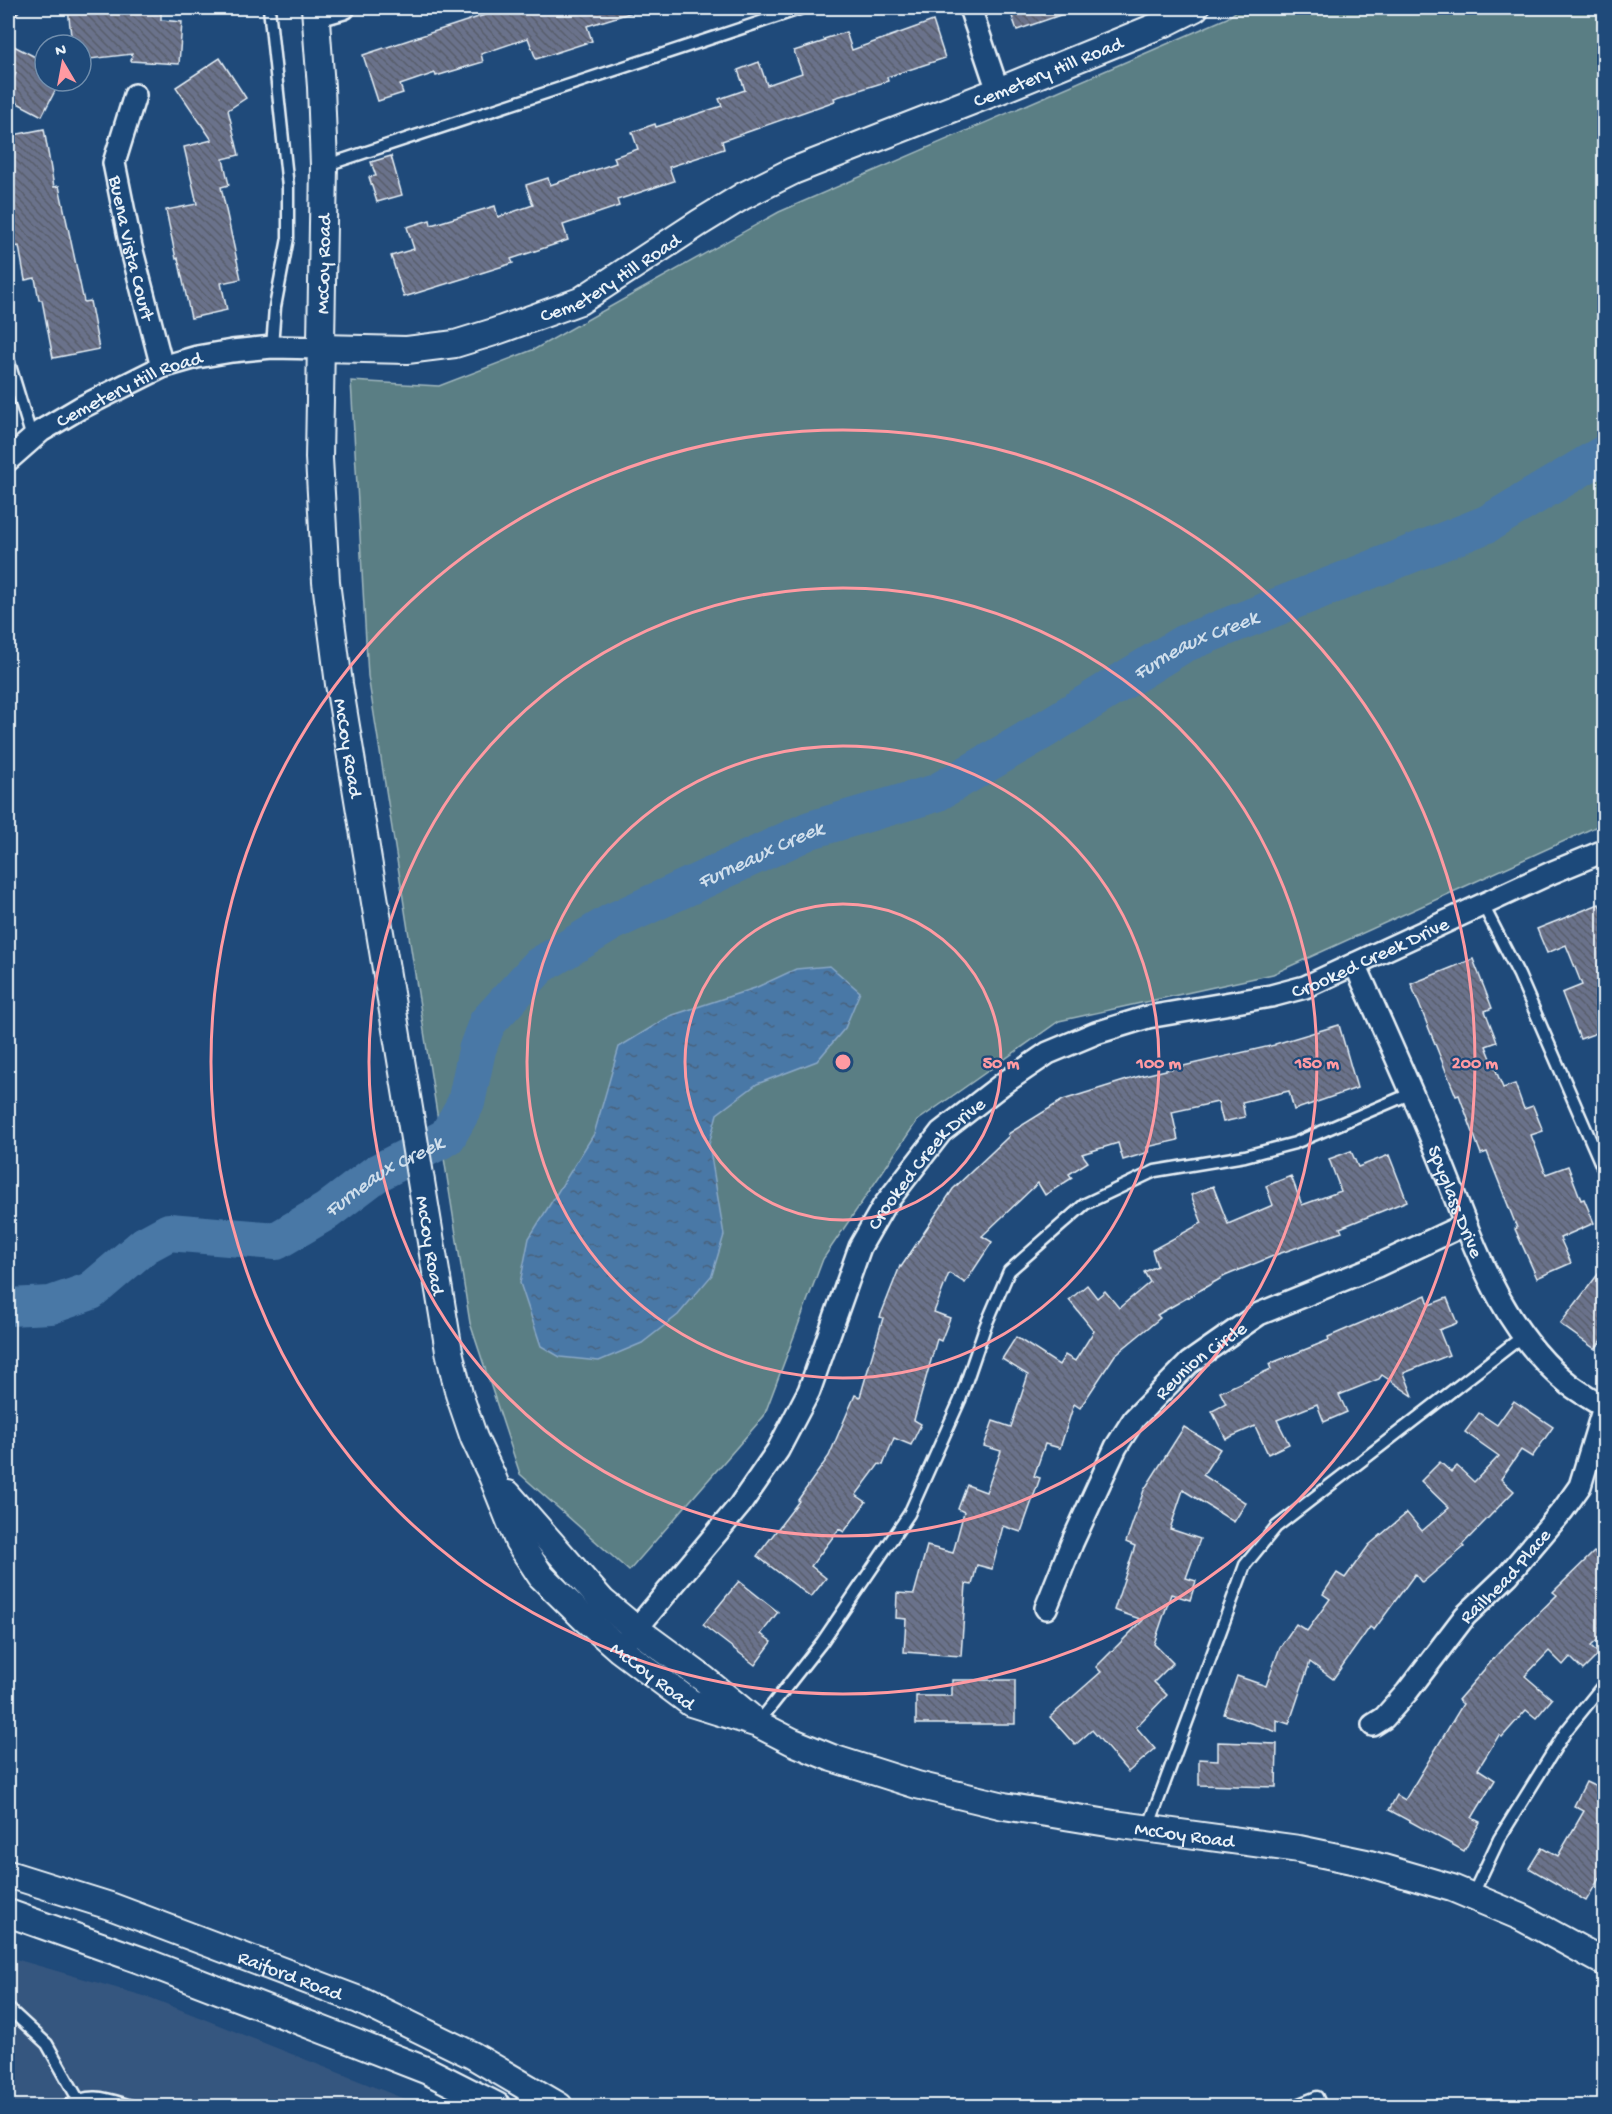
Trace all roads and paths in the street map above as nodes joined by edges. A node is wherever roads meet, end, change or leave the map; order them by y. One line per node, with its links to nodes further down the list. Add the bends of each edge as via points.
1 (13, 8): 7 (lane)
2 (268, 8): 12 (lane, via 288,187 288,238 274,307)
3 (344, 8): 8 (street)
4 (803, 8): 11 (lane)
5 (970, 8): 9 (street)
6 (1195, 8): 9 (street, Cemetery Hill Road)
7 (8, 11)
8 (315, 12): 11 (street, McCoy Road)
9 (998, 92): 13 (street, Cemetery Hill Road, via 793,171 699,223 580,301 454,344 407,350)
10 (135, 94): 15 (street, Buena Vista Court, via 114,163)
11 (324, 166): 13 (street, McCoy Road)
12 (272, 347): 13 (street, Cemetery Hill Road); 15 (street, Cemetery Hill Road, via 196,357)
13 (321, 348): 26 (street, McCoy Road, via 320,458 326,582 341,696 449,1351 474,1438)
14 (8, 359): 16 (lane)
15 (162, 367): 16 (street, Cemetery Hill Road, via 80,408)
16 (32, 438): 17 (street, Cemetery Hill Road)
17 (8, 460)
18 (1605, 851): 19 (street, Crooked Creek Drive)
19 (1483, 905): 20 (street, Crooked Creek Drive); 22 (lane, via 1519,975)
20 (1355, 964): 21 (street, Spyglass Drive); 28 (street, Crooked Creek Drive, via 1305,987 1279,994 1148,1017 1096,1033 1048,1053 941,1132 883,1207 860,1247 809,1391 778,1450 740,1504)
21 (1412, 1093): 23 (street, Spyglass Drive); 31 (lane, via 1295,1143 1155,1171 1085,1204 1009,1271 960,1400 909,1514 822,1642)
22 (1605, 1171)
23 (1464, 1225): 24 (street, Spyglass Drive, via 1506,1312); 27 (street, Reunion Circle, via 1260,1314 1189,1363 1134,1419 1116,1447)
24 (1523, 1336): 25 (street, Spyglass Drive, via 1570,1385); 33 (lane, via 1276,1527 1245,1565)
25 (1604, 1407): 32 (street, Railhead Place, via 1580,1486 1563,1510 1508,1575 1465,1616 1407,1692)
26 (492, 1476): 28 (street, McCoy Road, via 602,1601); 29 (street, McCoy Road, via 518,1541 541,1576)
27 (1046, 1608)
28 (636, 1629): 29 (street, Crooked Creek Drive); 31 (street, McCoy Road)
29 (619, 1649): 31 (street, McCoy Road, via 691,1703)
30 (1605, 1684): 35 (lane, via 1566,1731 1499,1839)
31 (758, 1724): 33 (street, McCoy Road, via 832,1758 917,1785 1004,1806)
32 (1373, 1725)
33 (1148, 1829): 35 (street, McCoy Road, via 1299,1849 1366,1863)
34 (8, 1874): 39 (street, Raiford Road, via 110,1906 359,2000 472,2055)
35 (1472, 1896): 37 (street, McCoy Road)
36 (8, 1912): 39 (street, Raiford Road)
37 (1605, 1962)
38 (8, 2008): 41 (lane, via 47,2044)
39 (488, 2091): 40 (street, Raiford Road)
40 (525, 2097): 44 (street, Raiford Road)
41 (78, 2100): 42 (lane); 43 (lane, via 102,2097)
42 (68, 2106)
43 (131, 2106)
44 (559, 2106)
45 (1294, 2106): 46 (lane, via 1317,2097)
46 (1321, 2106)

